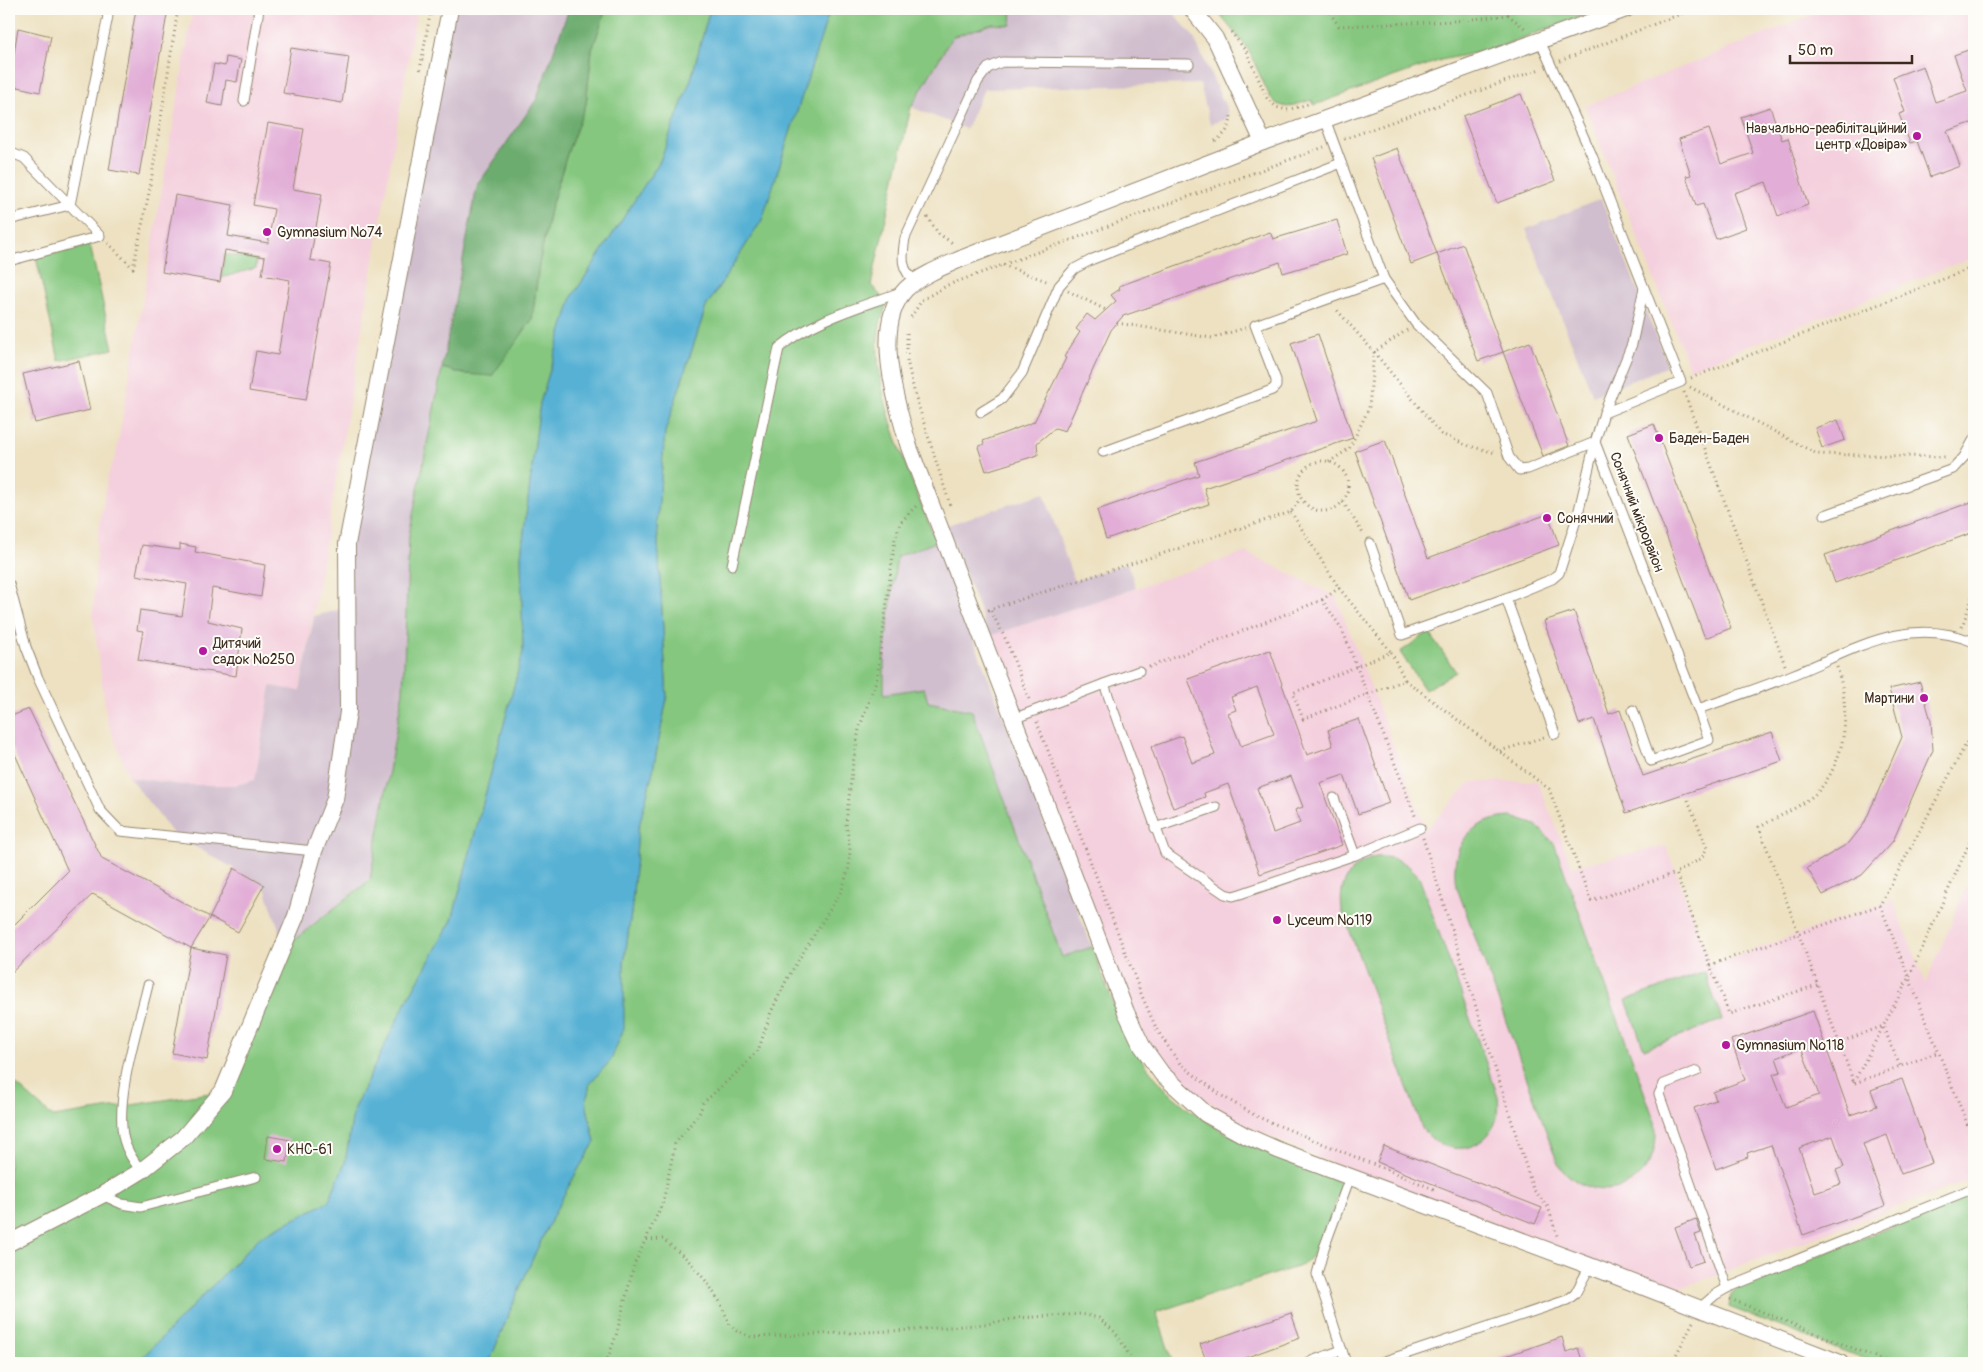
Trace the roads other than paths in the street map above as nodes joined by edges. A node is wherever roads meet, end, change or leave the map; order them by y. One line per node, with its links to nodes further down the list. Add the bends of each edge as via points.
1 (104, 9): 13 (lane, via 108,16)
2 (259, 9): 8 (lane)
3 (450, 9): 40 (street, via 347,544 348,712 335,799)
4 (1192, 9): 10 (street, via 1215,38)
5 (1626, 9): 6 (street)
6 (1540, 40): 9 (street); 18 (lane, via 1591,153)
7 (1189, 64): 17 (lane, via 1002,62 988,68 978,81 905,238 902,262)
8 (244, 101)
9 (1325, 119): 10 (street); 12 (lane)
10 (1263, 142): 17 (street, via 963,258)
11 (9, 152): 13 (lane, via 24,158)
12 (1342, 163): 16 (lane); 19 (lane, via 1093,258 1074,269 1059,286 1022,373 1002,399)
13 (70, 205): 14 (lane); 15 (lane, via 100,236)
14 (9, 220)
15 (9, 261)
16 (1384, 279): 22 (lane, via 1416,324 1486,393 1509,456 1519,470); 23 (lane, via 1255,325 1276,380 1272,390)
17 (911, 286): 26 (lane, via 812,326 779,348); 34 (street, via 896,307 890,329 888,366 894,398 909,447)
18 (1644, 288): 20 (lane, via 1632,344); 20 (lane, via 1681,382)
19 (981, 412)
20 (1604, 413): 22 (lane)
21 (1974, 439): 24 (lane, via 1953,469)
22 (1595, 442): 28 (lane, Сонячний мікрорайон, via 1578,514 1559,573); 32 (lane, Сонячний мікрорайон)
23 (1103, 452)
24 (1825, 515)
25 (1370, 544): 28 (lane, Сонячний мікрорайон, via 1402,635)
26 (732, 565)
27 (9, 584): 40 (lane, via 38,678 100,810 120,830)
28 (1506, 598): 35 (lane)
29 (1974, 642): 32 (lane, via 1924,630 1885,636 1790,676)
30 (1139, 671): 31 (lane)
31 (1104, 684): 34 (lane); 38 (lane)
32 (1698, 709): 33 (lane, Сонячний мікрорайон, via 1708,740 1651,760)
33 (1634, 710)
34 (1013, 719): 46 (street, via 1126,1012 1142,1046 1162,1074 1206,1114 1244,1135)
35 (1554, 734)
36 (1334, 798): 41 (lane)
37 (1216, 807): 38 (lane)
38 (1155, 828): 41 (lane, via 1165,853 1225,894 1233,896)
39 (1420, 828): 41 (lane)
40 (314, 851): 44 (street, via 296,916 223,1091 183,1138)
41 (1354, 855)
42 (148, 985): 44 (lane, via 125,1086 121,1122 130,1154)
43 (1697, 1072): 51 (lane, via 1664,1084 1659,1094)
44 (141, 1171): 48 (street)
45 (256, 1177): 48 (lane, via 141,1207 122,1204)
46 (1350, 1177): 50 (street); 53 (lane, via 1317,1274)
47 (1974, 1188): 51 (lane)
48 (102, 1195): 49 (street)
49 (9, 1243)
50 (1590, 1266): 52 (street); 56 (lane, via 1575,1294 1567,1300)
51 (1727, 1288): 52 (lane)
52 (1700, 1308): 57 (street)
53 (1342, 1350): 54 (lane); 55 (lane)
54 (1306, 1363)
55 (1346, 1363)
56 (1379, 1363)
57 (1840, 1363)

